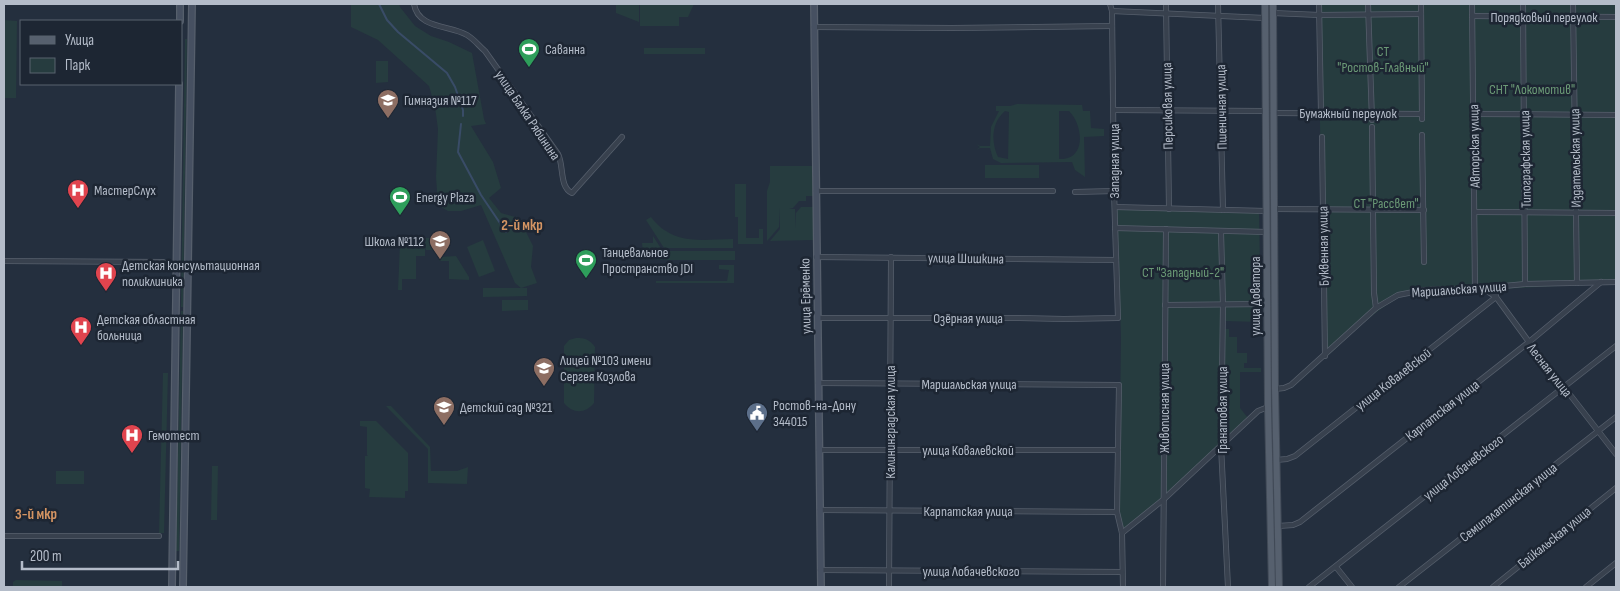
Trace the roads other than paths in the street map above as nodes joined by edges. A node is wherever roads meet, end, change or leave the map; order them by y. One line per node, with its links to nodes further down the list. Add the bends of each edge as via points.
1 (180, 4): 28 (main road)
2 (192, 4): 120 (main road)
3 (414, 4): 46 (street, улица Балка Рябинина, via 422,19 465,33 484,51 558,154 566,190 572,193)
4 (814, 4): 29 (main road, улица Ерёменко)
5 (1110, 4): 16 (street, Западная улица)
6 (1166, 4): 18 (street, Персиковая улица)
7 (1218, 4): 22 (street, Пшеничная улица)
8 (1265, 4): 27 (main road, улица Доватора)
9 (1273, 4): 17 (main road, улица Доватора)
10 (1319, 4): 21 (street)
11 (1368, 4): 19 (street)
12 (1421, 4): 20 (street)
13 (1472, 4): 23 (street, Авторская улица)
14 (1523, 4): 24 (street, Типографская улица)
15 (1573, 4): 25 (street, Издательская улица)
16 (1112, 11): 18 (street); 30 (street, Западная улица)
17 (1273, 13): 21 (street); 36 (main road, улица Доватора)
18 (1167, 14): 22 (street); 33 (street, Персиковая улица)
19 (1368, 14): 20 (street); 21 (street); 38 (street)
20 (1421, 14): 38 (street, Бумажный переулок, via 1422,116)
21 (1320, 15): 37 (street)
22 (1219, 16): 27 (street); 34 (street, Пшеничная улица)
23 (1472, 16): 24 (street, Порядковый переулок); 39 (street, Авторская улица)
24 (1524, 16): 25 (street, Порядковый переулок); 40 (street, Типографская улица)
25 (1573, 17): 26 (street, Порядковый переулок); 41 (street, Издательская улица)
26 (1616, 17)
27 (1265, 18): 35 (main road, улица Доватора)
28 (180, 20)
29 (814, 26): 30 (street); 48 (main road, улица Ерёменко)
30 (1112, 26): 32 (street, Западная улица)
31 (180, 85): 119 (main road)
32 (1114, 110): 33 (street); 50 (street, Западная улица)
33 (1167, 111): 34 (street); 53 (street, Персиковая улица)
34 (1221, 111): 35 (street); 55 (street, Пшеничная улица)
35 (1264, 111): 59 (main road, улица Доватора)
36 (1273, 113): 37 (street, Бумажный переулок); 54 (main road, улица Доватора)
37 (1321, 113): 38 (street, Бумажный переулок)
38 (1372, 113): 43 (street)
39 (1474, 114): 40 (street); 60 (street, Авторская улица)
40 (1524, 114): 41 (street); 61 (street, Типографская улица)
41 (1575, 114): 42 (street); 62 (street, Издательская улица)
42 (1616, 115)
43 (1372, 120)
44 (1372, 127): 57 (street)
45 (1422, 135): 58 (street)
46 (622, 137)
47 (1322, 137): 56 (street, Буквенная улица)
48 (816, 191): 49 (street); 68 (main road, улица Ерёменко)
49 (1054, 191)
50 (1114, 191): 51 (street); 52 (street, Западная улица)
51 (1075, 192)
52 (1115, 207): 53 (street); 64 (street, Западная улица)
53 (1169, 209): 55 (street)
54 (1274, 209): 56 (street); 95 (main road, улица Доватора)
55 (1223, 210): 59 (street)
56 (1322, 210): 57 (street); 91 (street, Буквенная улица)
57 (1373, 210): 58 (street); 85 (street)
58 (1424, 210): 73 (street)
59 (1266, 211): 67 (main road, улица Доватора)
60 (1475, 212): 61 (street); 80 (street, Авторская улица)
61 (1525, 212): 62 (street); 77 (street, Типографская улица)
62 (1576, 213): 63 (street); 76 (street, Издательская улица)
63 (1616, 213)
64 (1115, 228): 65 (street); 70 (street, Западная улица)
65 (1166, 229): 66 (street); 84 (street, Живописная улица)
66 (1221, 232): 67 (street); 82 (street, Гранатовая улица)
67 (1267, 232): 83 (main road, улица Доватора)
68 (816, 257): 69 (street, улица Шишкина); 86 (main road, улица Ерёменко)
69 (891, 257): 70 (street, улица Шишкина); 87 (street, Калининградская улица)
70 (1116, 260): 88 (street, Западная улица)
71 (4, 261): 72 (street)
72 (163, 262)
73 (1424, 262)
74 (1601, 282): 75 (street, Маршальская улица); 76 (street, Маршальская улица); 89 (street, Карпатская улица)
75 (1616, 282)
76 (1577, 283): 77 (street, Маршальская улица)
77 (1525, 284): 78 (street, Маршальская улица)
78 (1499, 286): 79 (street, Маршальская улица); 81 (street)
79 (1483, 288): 80 (street, Маршальская улица); 81 (street, Лесная улица)
80 (1475, 289): 85 (street, Маршальская улица, via 1405,293)
81 (1496, 298): 89 (street, Лесная улица); 104 (street, улица Ковалевской, via 1295,456)
82 (1223, 304): 83 (street); 84 (street); 99 (street, Гранатовая улица)
83 (1267, 304): 96 (main road, улица Доватора)
84 (1165, 305): 106 (street, Живописная улица)
85 (1376, 308): 91 (street, Маршальская улица)
86 (818, 318): 87 (street, Озёрная улица); 92 (main road, улица Ерёменко)
87 (891, 318): 88 (street, Озёрная улица); 93 (street, Калининградская улица)
88 (1118, 318)
89 (1529, 342): 94 (street, Лесная улица); 110 (street, Карпатская улица, via 1300,522)
90 (1616, 346): 94 (street, улица Лобачевского)
91 (1324, 356): 95 (street, Маршальская улица, via 1291,385)
92 (818, 383): 93 (street, Маршальская улица); 100 (main road, улица Ерёменко)
93 (891, 383): 101 (street, Калининградская улица); 102 (street, Маршальская улица, via 1119,385)
94 (1564, 388): 98 (street, Лесная улица); 115 (street, улица Лобачевского)
95 (1275, 389): 104 (main road, улица Доватора)
96 (1268, 407): 99 (street, via 1258,411); 126 (main road, улица Доватора)
97 (1616, 417): 98 (street, Семипалатинская улица)
98 (1598, 432): 103 (street, Лесная улица); 130 (street, Семипалатинская улица)
99 (1221, 446): 106 (street); 125 (street, Гранатовая улица)
100 (819, 450): 101 (street, улица Ковалевской); 107 (main road, улица Ерёменко)
101 (890, 450): 102 (street, улица Ковалевской); 108 (street, Калининградская улица)
102 (1118, 450): 109 (street)
103 (1616, 454)
104 (1276, 460): 110 (main road, улица Доватора)
105 (1616, 488): 131 (street, Байкальская улица)
106 (1164, 500): 111 (street); 124 (street, Живописная улица)
107 (820, 510): 108 (street, Карпатская улица); 116 (main road, улица Ерёменко)
108 (890, 510): 109 (street, Карпатская улица); 117 (street, Калининградская улица)
109 (1117, 512): 111 (street)
110 (1278, 526): 127 (main road, улица Доватора)
111 (1122, 533): 118 (street)
112 (4, 536): 113 (street)
113 (159, 536)
114 (1616, 563): 132 (street)
115 (1336, 567): 128 (street, улица Лобачевского); 129 (street)
116 (820, 570): 117 (street, улица Лобачевского); 121 (main road, улица Ерёменко)
117 (889, 571): 118 (street, улица Лобачевского); 122 (street, Калининградская улица)
118 (1122, 572): 123 (street)
119 (172, 587)
120 (183, 587)
121 (820, 587)
122 (889, 587)
123 (1123, 587)
124 (1163, 587)
125 (1228, 587)
126 (1272, 587)
127 (1279, 587)
128 (1309, 587)
129 (1352, 587)
130 (1399, 587)
131 (1493, 587)
132 (1586, 587)

